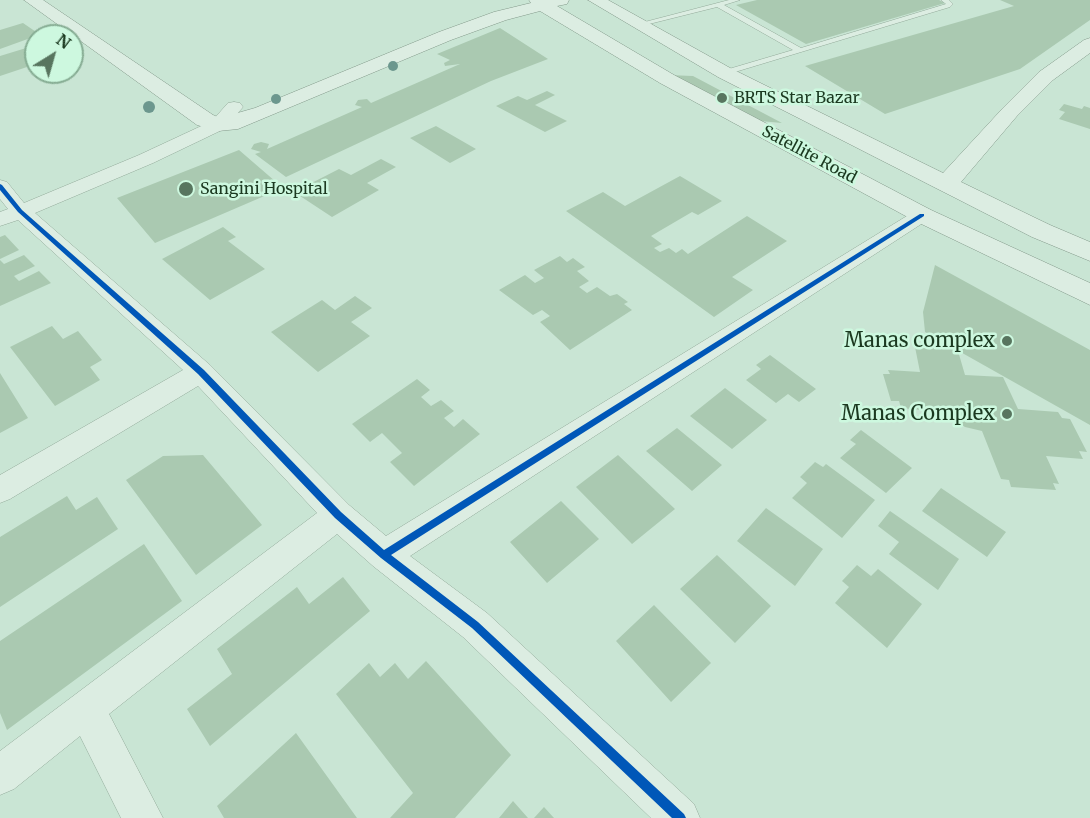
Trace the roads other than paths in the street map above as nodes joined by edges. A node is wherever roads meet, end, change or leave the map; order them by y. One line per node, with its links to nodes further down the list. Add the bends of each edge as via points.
1 (32, 0): 13 (main road, via 205,120)
2 (563, 0): 6 (main road)
3 (596, 0): 8 (main road, Satellite Road)
4 (737, 0): 7 (lane)
5 (944, 0): 10 (lane, via 948,6)
6 (536, 1): 12 (main road, via 445,27 258,102); 13 (main road, via 262,112); 16 (main road, Satellite Road, via 662,76)
7 (718, 5): 8 (lane); 10 (lane)
8 (641, 24): 11 (main road, Satellite Road)
9 (1090, 44): 14 (main road, via 1046,76)
10 (799, 50): 11 (lane)
11 (725, 73): 14 (main road, Satellite Road)
12 (226, 104): 13 (street)
13 (218, 125): 17 (street)
14 (947, 183): 18 (main road, Satellite Road)
15 (0, 186): 17 (street)
16 (922, 215): 19 (main road, Satellite Road); 23 (street)
17 (10, 216): 20 (street)
18 (1090, 252)
19 (1090, 295)
20 (201, 372): 21 (street); 22 (street)
21 (0, 490)
22 (338, 515): 23 (street); 24 (street)
23 (384, 555): 27 (street, via 475,625)
24 (86, 709): 25 (street); 26 (street)
25 (0, 775)
26 (143, 818)
27 (680, 818)

